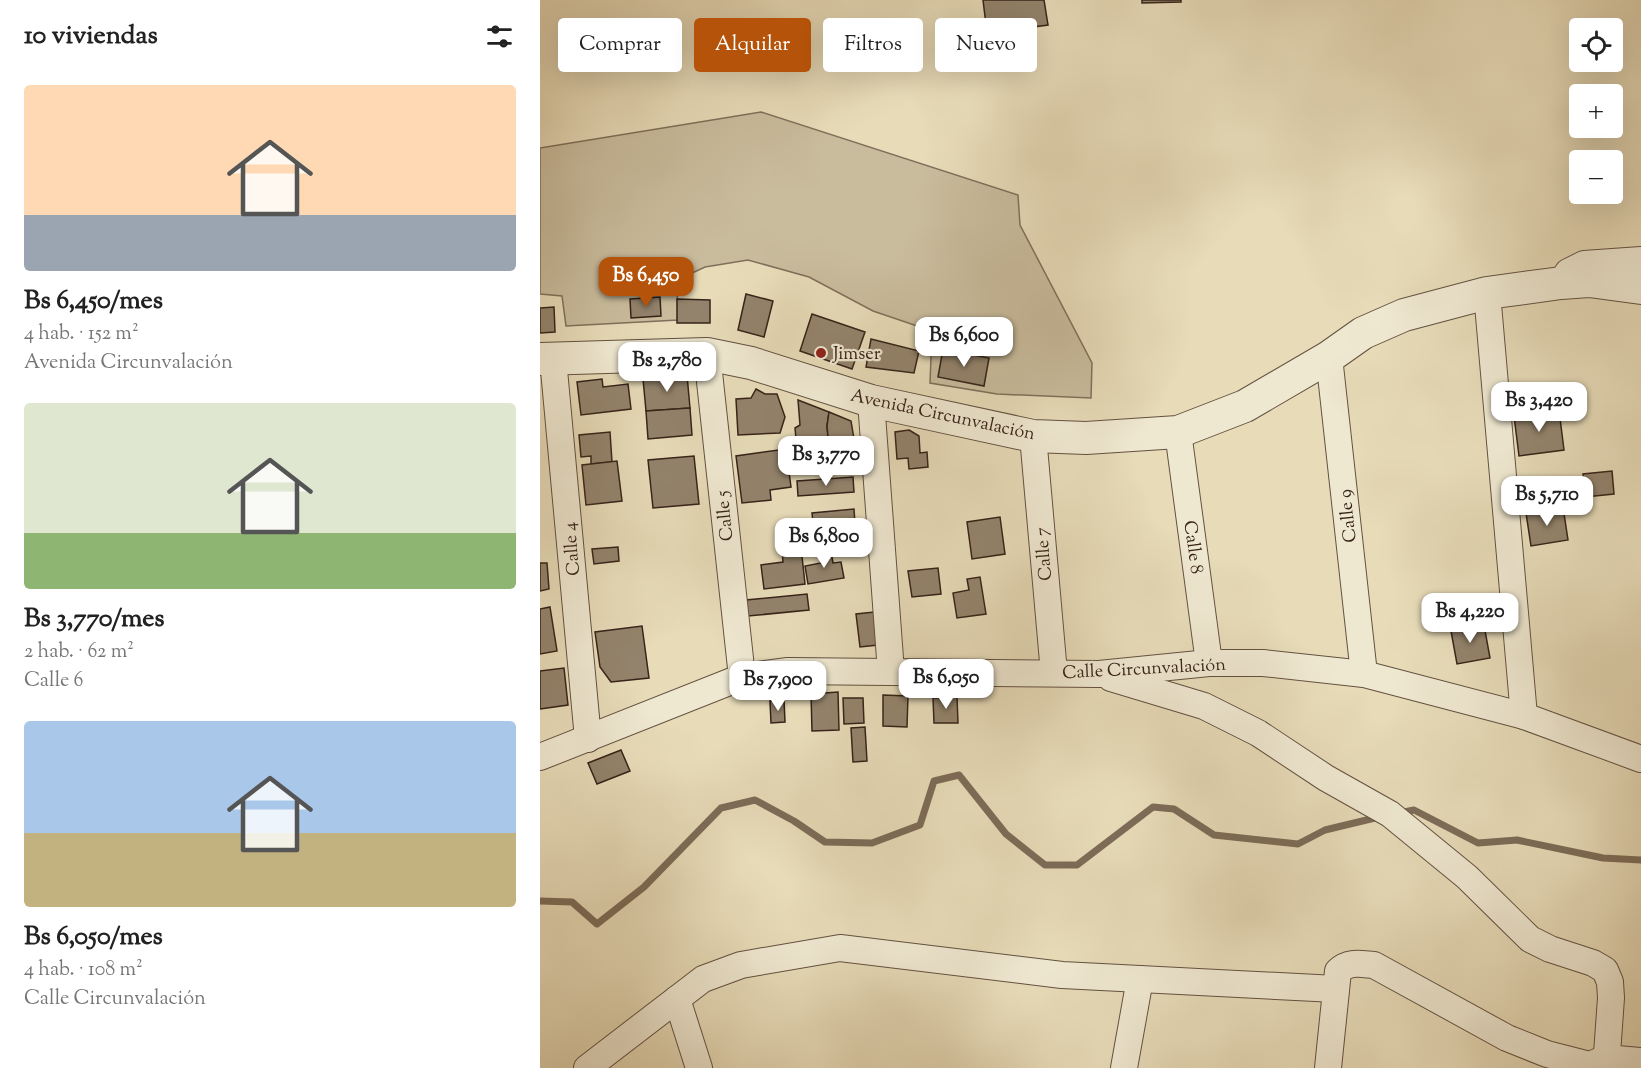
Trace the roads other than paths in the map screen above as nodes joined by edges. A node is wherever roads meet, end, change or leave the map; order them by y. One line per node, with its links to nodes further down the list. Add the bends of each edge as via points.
1 (1641, 260): 2 (street, via 1584,264 1568,272)
2 (1561, 283): 3 (street, Avenida Circunvalación, via 1589,281); 4 (street, Avenida Circunvalación)
3 (1641, 288)
4 (1486, 293): 6 (street, Avenida Circunvalación, via 1404,315 1363,333); 17 (street)
5 (706, 354): 7 (street, Avenida Circunvalación); 8 (street, Avenida Circunvalación, via 751,363); 16 (street, Calle 5)
6 (1329, 357): 9 (street, Avenida Circunvalación, via 1245,406); 15 (street, Calle 9)
7 (547, 359): 18 (street, Calle 4)
8 (871, 401): 10 (street, Avenida Circunvalación); 12 (street)
9 (1178, 432): 10 (street, Avenida Circunvalación, via 1086,438); 11 (street, Calle 8)
10 (1033, 435): 13 (street, Calle 7)
11 (1209, 663): 14 (street, Calle Circunvalación); 15 (street, Calle Circunvalación, via 1263,663)
12 (891, 672): 13 (street, Calle Circunvalación); 16 (street, Calle Circunvalación, via 788,671)
13 (1054, 673): 14 (street, Calle Circunvalación)
14 (1099, 674): 25 (street, via 1204,706 1258,733 1390,814 1467,877 1530,939 1605,970 1611,998)
15 (1364, 674): 17 (street, Calle Circunvalación)
16 (742, 677): 18 (street, Calle Circunvalación)
17 (1524, 716): 20 (street, Calle Circunvalación)
18 (588, 739): 19 (street, Calle Circunvalación)
19 (540, 757)
20 (1641, 759)
21 (1140, 979): 22 (street); 23 (street, via 1062,975 840,948 741,965 703,979); 28 (street)
22 (1336, 988): 25 (street, via 1338,971 1344,966 1374,965 1507,1038 1590,1065); 29 (street)
23 (677, 999): 26 (street); 27 (street)
24 (1641, 1061): 25 (street)
25 (1606, 1063)
26 (587, 1068)
27 (699, 1068)
28 (1124, 1068)
29 (1328, 1068)

